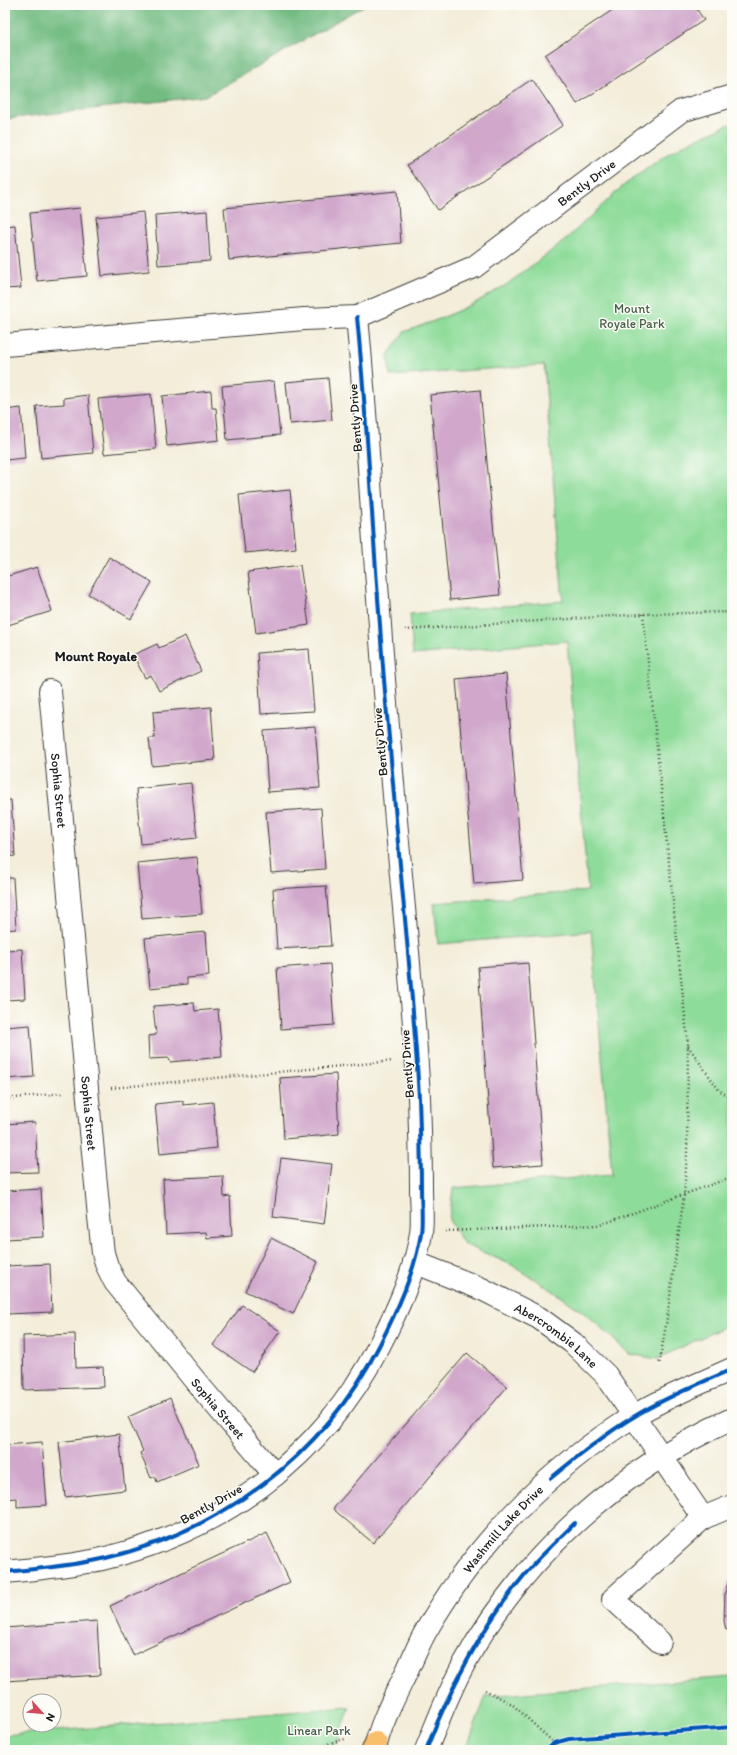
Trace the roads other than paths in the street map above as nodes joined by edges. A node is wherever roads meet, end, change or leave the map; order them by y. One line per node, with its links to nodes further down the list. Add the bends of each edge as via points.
1 (732, 96): 2 (street, Bently Drive, via 681,111 474,267)
2 (357, 316): 3 (street, Bently Drive); 5 (street, Bently Drive, via 380,631 417,1059 421,1231)
3 (5, 345)
4 (50, 692): 10 (street, Sophia Street, via 103,1253 115,1282)
5 (414, 1262): 7 (street, Abercrombie Lane, via 482,1289 539,1318 573,1342 606,1375); 10 (street, Bently Drive, via 396,1311 363,1376 317,1436)
6 (732, 1369): 7 (street, Washmill Lake Drive)
7 (634, 1416): 9 (street, Abercrombie Lane); 15 (street, Washmill Lake Drive, via 591,1445 551,1478 500,1528 458,1580 425,1631)
8 (732, 1419): 9 (street)
9 (660, 1457): 12 (street, Abercrombie Lane); 16 (street, via 616,1488 575,1523 526,1573 493,1617 464,1664)
10 (275, 1475): 13 (street, Bently Drive, via 236,1505 212,1519 158,1542 98,1560)
11 (732, 1506): 12 (street)
12 (703, 1518): 14 (street, via 613,1599)
13 (5, 1572)
14 (660, 1642)
15 (374, 1748)
16 (426, 1750)

